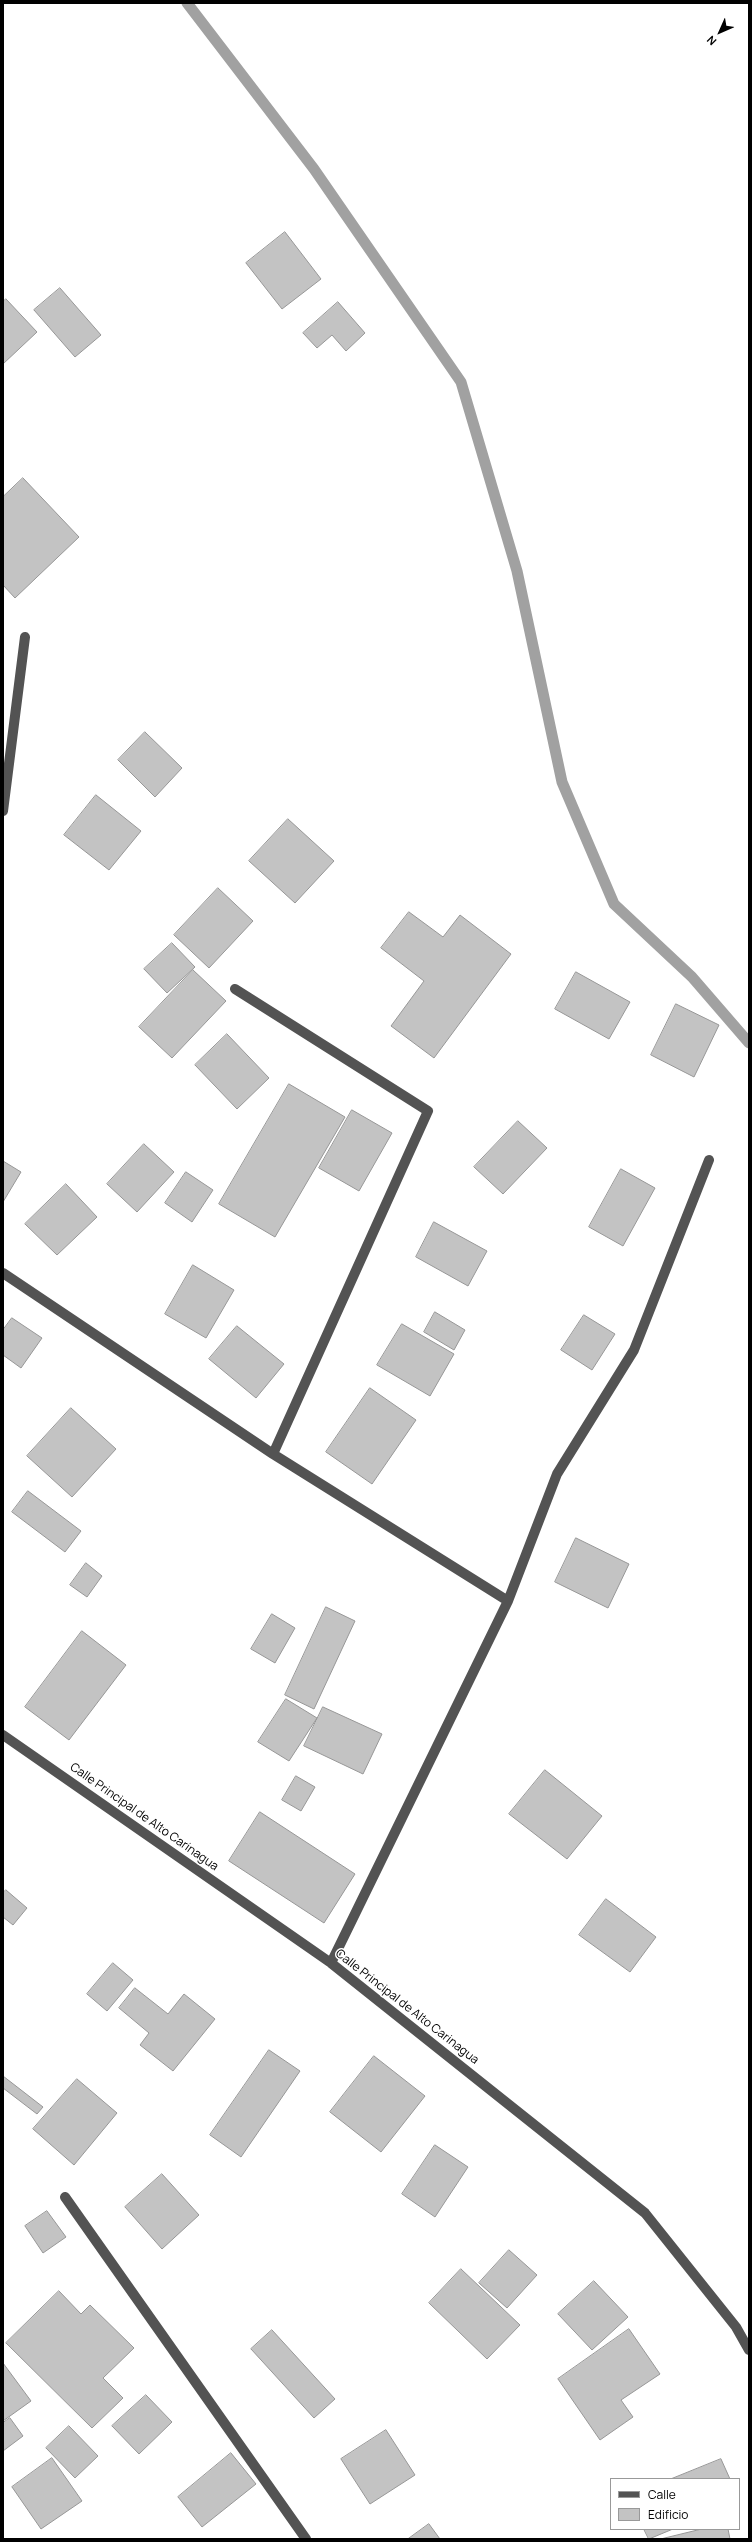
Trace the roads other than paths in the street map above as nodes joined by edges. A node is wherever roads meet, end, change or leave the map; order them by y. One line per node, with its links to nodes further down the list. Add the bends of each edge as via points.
1 (25, 637): 2 (street)
2 (3, 812)
3 (235, 989): 6 (street, via 428,1111)
4 (709, 1160): 7 (street, via 634,1350 557,1474)
5 (3, 1273): 6 (street)
6 (273, 1454): 7 (street)
7 (508, 1601): 9 (street)
8 (3, 1735): 9 (street, Calle Principal de Alto Carinagua)
9 (331, 1963): 11 (street, Calle Principal de Alto Carinagua, via 645,2213 736,2327)
10 (65, 2197): 12 (street)
11 (749, 2350)
12 (306, 2539)

